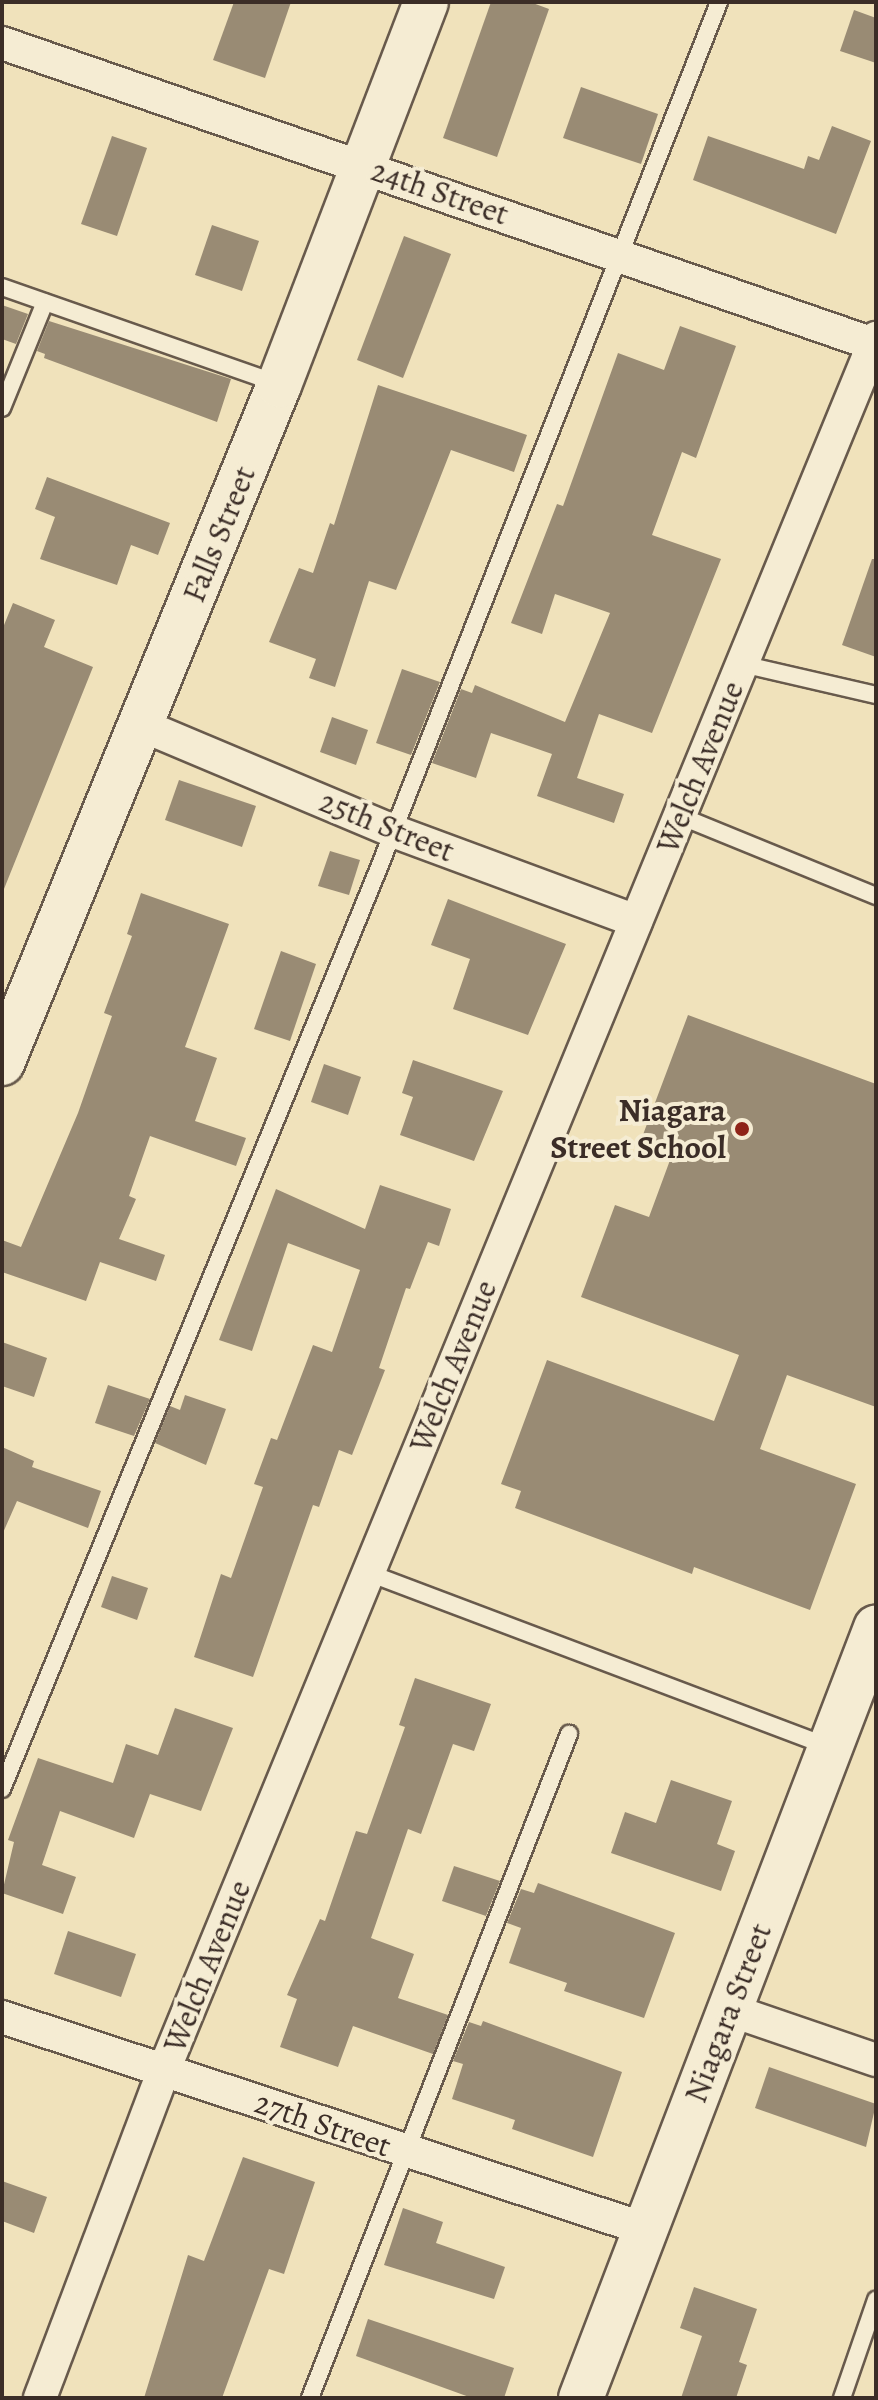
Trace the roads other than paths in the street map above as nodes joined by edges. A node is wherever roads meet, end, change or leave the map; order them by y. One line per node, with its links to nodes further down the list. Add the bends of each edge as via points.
1 (426, 2): 4 (street, Falls Street)
2 (719, 2): 5 (lane)
3 (2, 43): 4 (street, 24th Street)
4 (364, 167): 5 (street, 24th Street); 9 (street, Falls Street)
5 (623, 255): 8 (street, 24th Street); 15 (lane)
6 (2, 287): 7 (lane)
7 (45, 302): 9 (lane); 10 (lane)
8 (875, 343): 11 (street, Welch Avenue)
9 (279, 385): 13 (street, Falls Street)
10 (2, 408)
11 (742, 664): 12 (lane); 14 (street, Welch Avenue)
12 (876, 695)
13 (141, 725): 15 (street, 25th Street); 18 (street, Falls Street)
14 (680, 816): 16 (lane); 17 (street, Welch Avenue)
15 (393, 831): 17 (street, 25th Street); 23 (lane)
16 (876, 896)
17 (636, 921): 19 (street, Welch Avenue)
18 (2, 1063)
19 (369, 1573): 22 (lane); 27 (street, Welch Avenue)
20 (876, 1628): 22 (street, Niagara Street)
21 (569, 1734): 28 (lane)
22 (830, 1748): 24 (street, Niagara Street)
23 (2, 1789)
24 (730, 2010): 26 (street); 29 (street, Niagara Street)
25 (2, 2017): 27 (street, 27th Street)
26 (876, 2060)
27 (164, 2070): 28 (street, 27th Street); 31 (street, Welch Avenue)
28 (404, 2152): 29 (street, 27th Street); 32 (lane)
29 (645, 2229): 33 (street, Niagara Street)
30 (876, 2300): 34 (lane)
31 (40, 2398)
32 (310, 2398)
33 (581, 2398)
34 (842, 2398)

